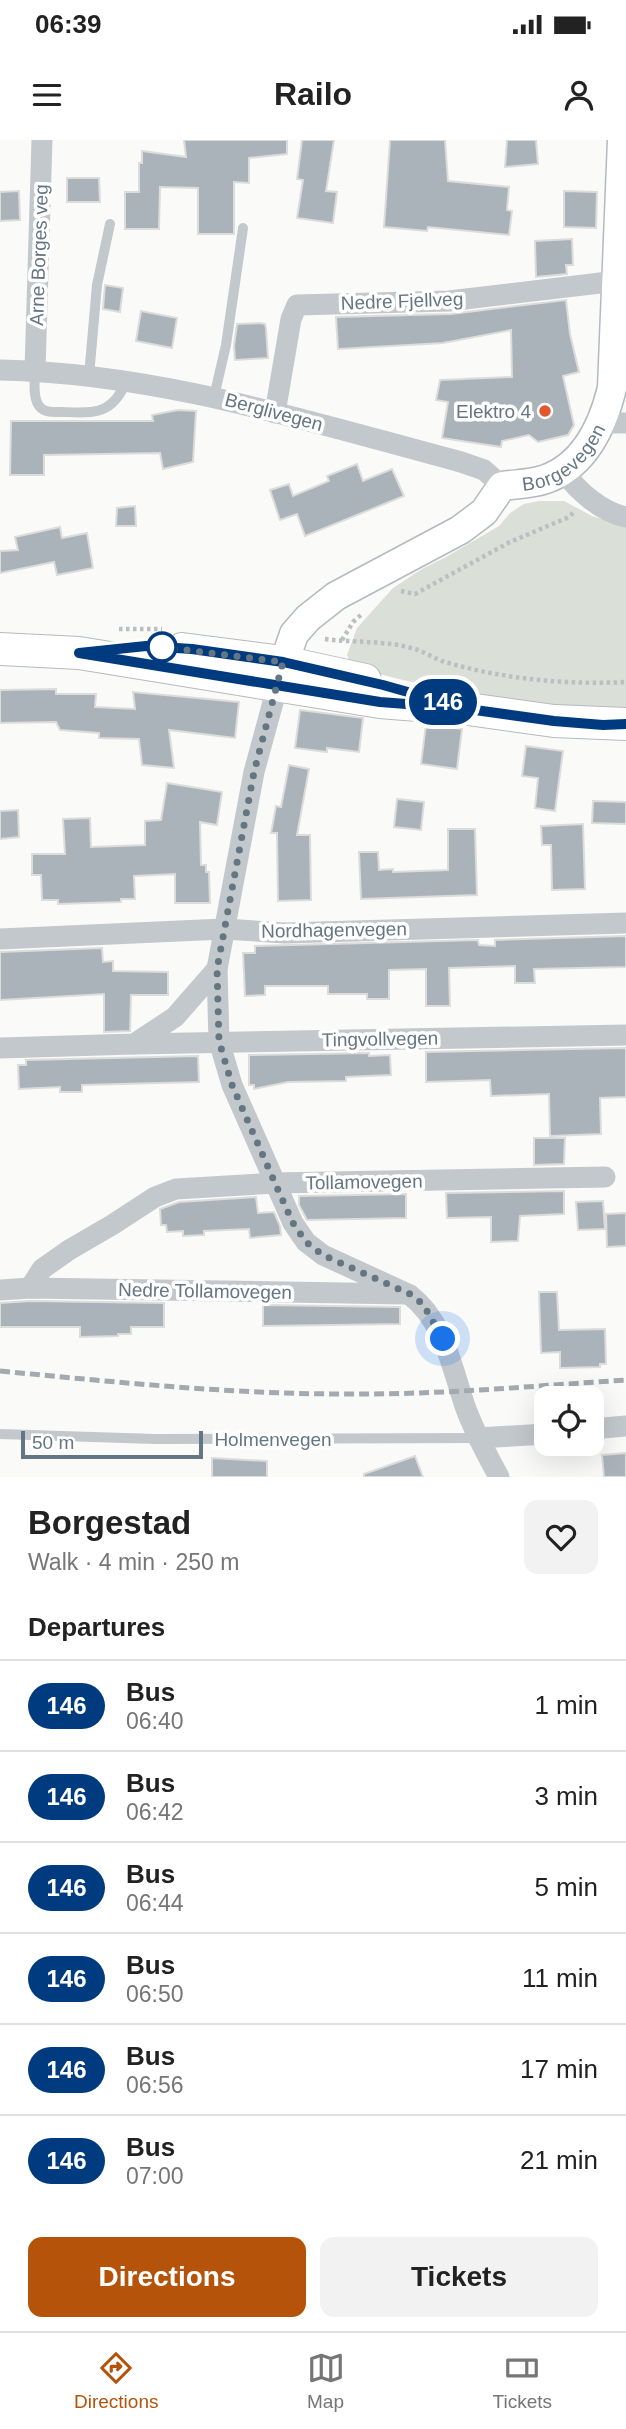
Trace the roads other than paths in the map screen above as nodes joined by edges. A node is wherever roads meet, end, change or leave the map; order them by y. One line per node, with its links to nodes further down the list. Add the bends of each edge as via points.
1 (42, 140): 7 (street, Arne Borges veg)
2 (622, 140): 5 (street, Borgevegen)
3 (110, 224): 8 (lane, via 97,285)
4 (243, 228): 10 (lane)
5 (617, 281): 11 (street, Nedre Fjellveg, via 449,301 297,305 290,319); 12 (street, Borgevegen)
6 (0, 370): 7 (street, Berglivegen)
7 (35, 370): 8 (street, Berglivegen); 9 (lane, via 36,401 48,412 92,413 108,408 120,397)
8 (89, 376): 9 (street, Berglivegen)
9 (126, 382): 10 (street, Berglivegen)
10 (214, 397): 11 (street, Berglivegen)
11 (275, 413): 14 (street, Berglivegen, via 461,462 484,470)
12 (614, 423): 13 (street, Borgevegen)
13 (563, 471): 14 (street, Borgevegen, via 544,480); 15 (street, via 577,489)
14 (502, 486): 17 (street, Borgevegen, via 484,512 460,530 336,596 308,618 294,634)
15 (626, 517)
16 (0, 649): 17 (main road, via 79,653 146,646 192,649)
17 (281, 673): 18 (main road, via 383,685 468,709 554,721); 20 (street, via 254,772)
18 (626, 724)
19 (626, 923): 20 (street, Nordhagenvegen, via 285,933)
20 (224, 929): 21 (street, Nordhagenvegen); 22 (street)
21 (0, 939)
22 (217, 969): 24 (street); 25 (street, via 175,1017)
23 (626, 1035): 24 (street, Tingvollvegen)
24 (219, 1041): 25 (street, Tingvollvegen); 28 (street, via 232,1085)
25 (134, 1044): 26 (street, Tingvollvegen)
26 (0, 1048)
27 (605, 1177): 28 (street, Tollamovegen)
28 (275, 1183): 29 (street, Tollamovegen, via 176,1189 155,1196 42,1269); 31 (street, via 306,1242 323,1255)
29 (30, 1288): 30 (street, Nedre Tollamovegen); 31 (street, Nedre Tollamovegen)
30 (0, 1290)
31 (410, 1294): 36 (street, via 423,1304 443,1339)
32 (626, 1426): 33 (street)
33 (604, 1428)
34 (0, 1434): 36 (lane, Holmenvegen, via 155,1439)
35 (534, 1435): 36 (street, Holmenvegen)
36 (478, 1438): 37 (street)
37 (499, 1477)

